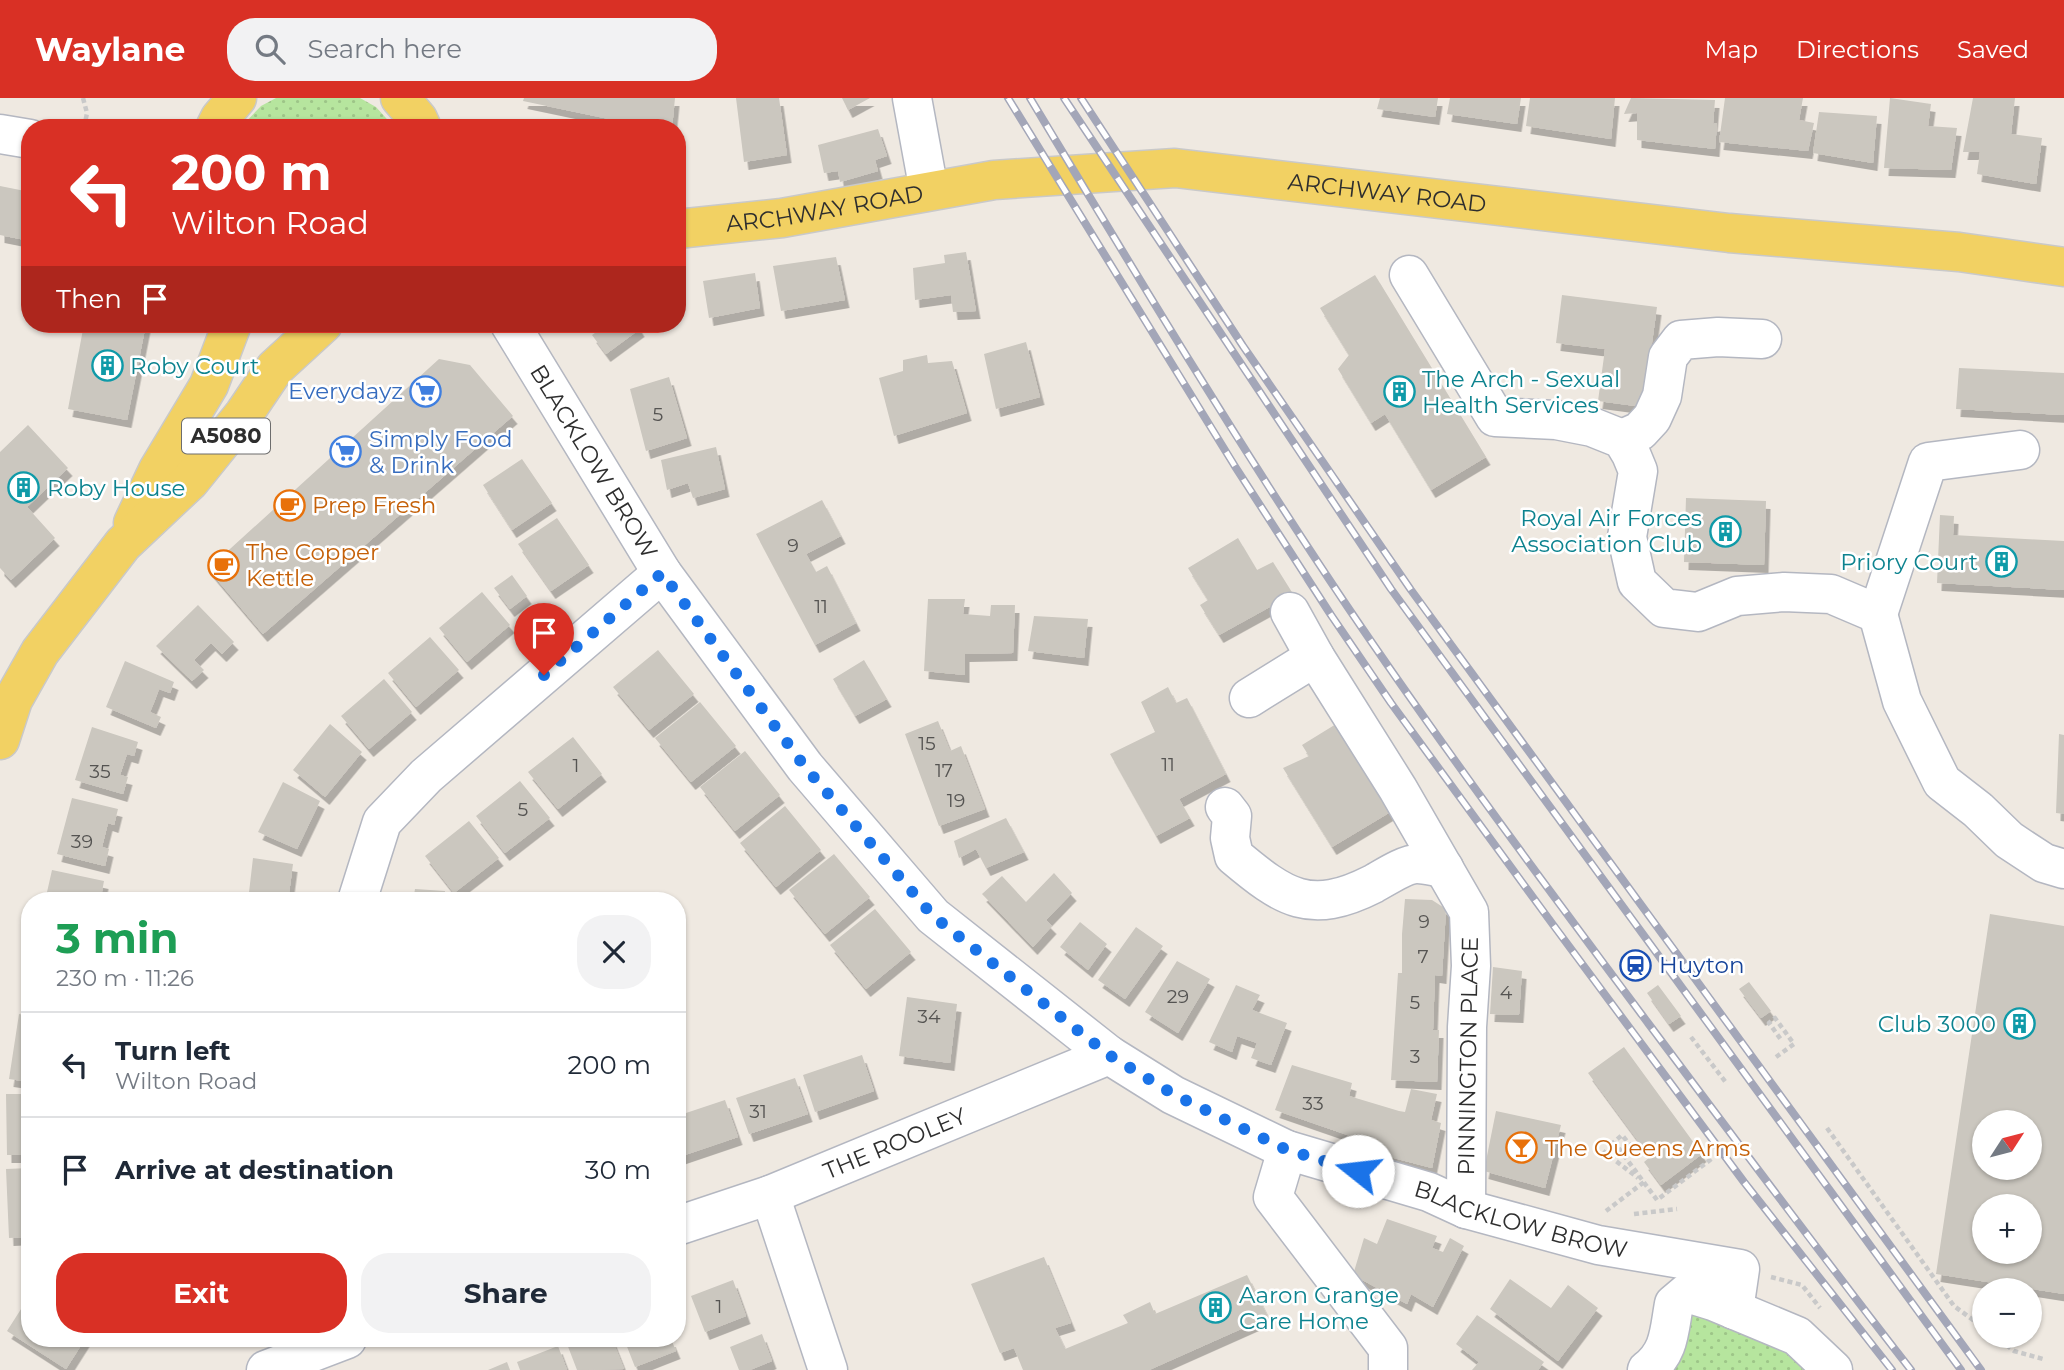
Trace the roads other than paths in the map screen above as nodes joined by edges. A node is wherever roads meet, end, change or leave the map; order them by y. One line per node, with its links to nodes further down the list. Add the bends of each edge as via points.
1 (912, 98): 4 (street)
2 (0, 134): 3 (street)
3 (21, 138)
4 (929, 191): 5 (main road, ARCHWAY ROAD, via 782,218); 6 (main road, ARCHWAY ROAD, via 994,180 1175,168)
5 (688, 225)
6 (2064, 267)
7 (1409, 275): 12 (street, via 1495,417 1556,420)
8 (229, 333): 14 (main road, A5080, via 209,385 158,470)
9 (314, 333): 14 (main road, A5080, via 275,368 190,481)
10 (515, 333): 15 (street, BLACKLOW BROW)
11 (1762, 339): 12 (street, via 1681,340 1668,357 1662,396 1652,418 1640,431)
12 (1622, 439): 17 (street, via 1638,471 1627,537 1637,582 1664,608 1698,611 1737,596 1831,593)
13 (2020, 450): 17 (street, via 1928,463)
14 (123, 544): 20 (main road, A5080, via 40,652 13,700)
15 (662, 573): 24 (street, via 426,776 382,822); 25 (street, BLACKLOW BROW, via 805,767 933,916)
16 (1290, 612): 18 (street, PINNINGTON PLACE)
17 (1878, 614): 23 (street, via 1902,701 1942,782 2009,840 2044,863)
18 (1315, 657): 19 (street); 22 (street, PINNINGTON PLACE)
19 (1249, 698)
20 (0, 740)
21 (1225, 807): 22 (street, via 1232,816 1234,856 1264,881 1315,902 1343,898 1414,864)
22 (1444, 868): 28 (street, PINNINGTON PLACE, via 1469,912)
23 (2064, 869)
24 (360, 892)
25 (1109, 1055): 26 (street, BLACKLOW BROW, via 1173,1094); 27 (street, THE ROOLEY)
26 (1287, 1150): 28 (street, BLACKLOW BROW, via 1429,1192); 34 (street, via 1273,1197 1388,1348)
27 (770, 1195): 29 (street, THE ROOLEY); 33 (street)
28 (1466, 1209): 30 (street, BLACKLOW BROW, via 1598,1245 1740,1269)
29 (686, 1223)
30 (1734, 1310): 35 (street, via 1687,1293 1674,1304 1667,1347); 36 (street, via 1797,1336)
31 (326, 1347): 32 (street)
32 (267, 1370)
33 (828, 1370)
34 (1388, 1370)
35 (1647, 1370)
36 (1832, 1370)

